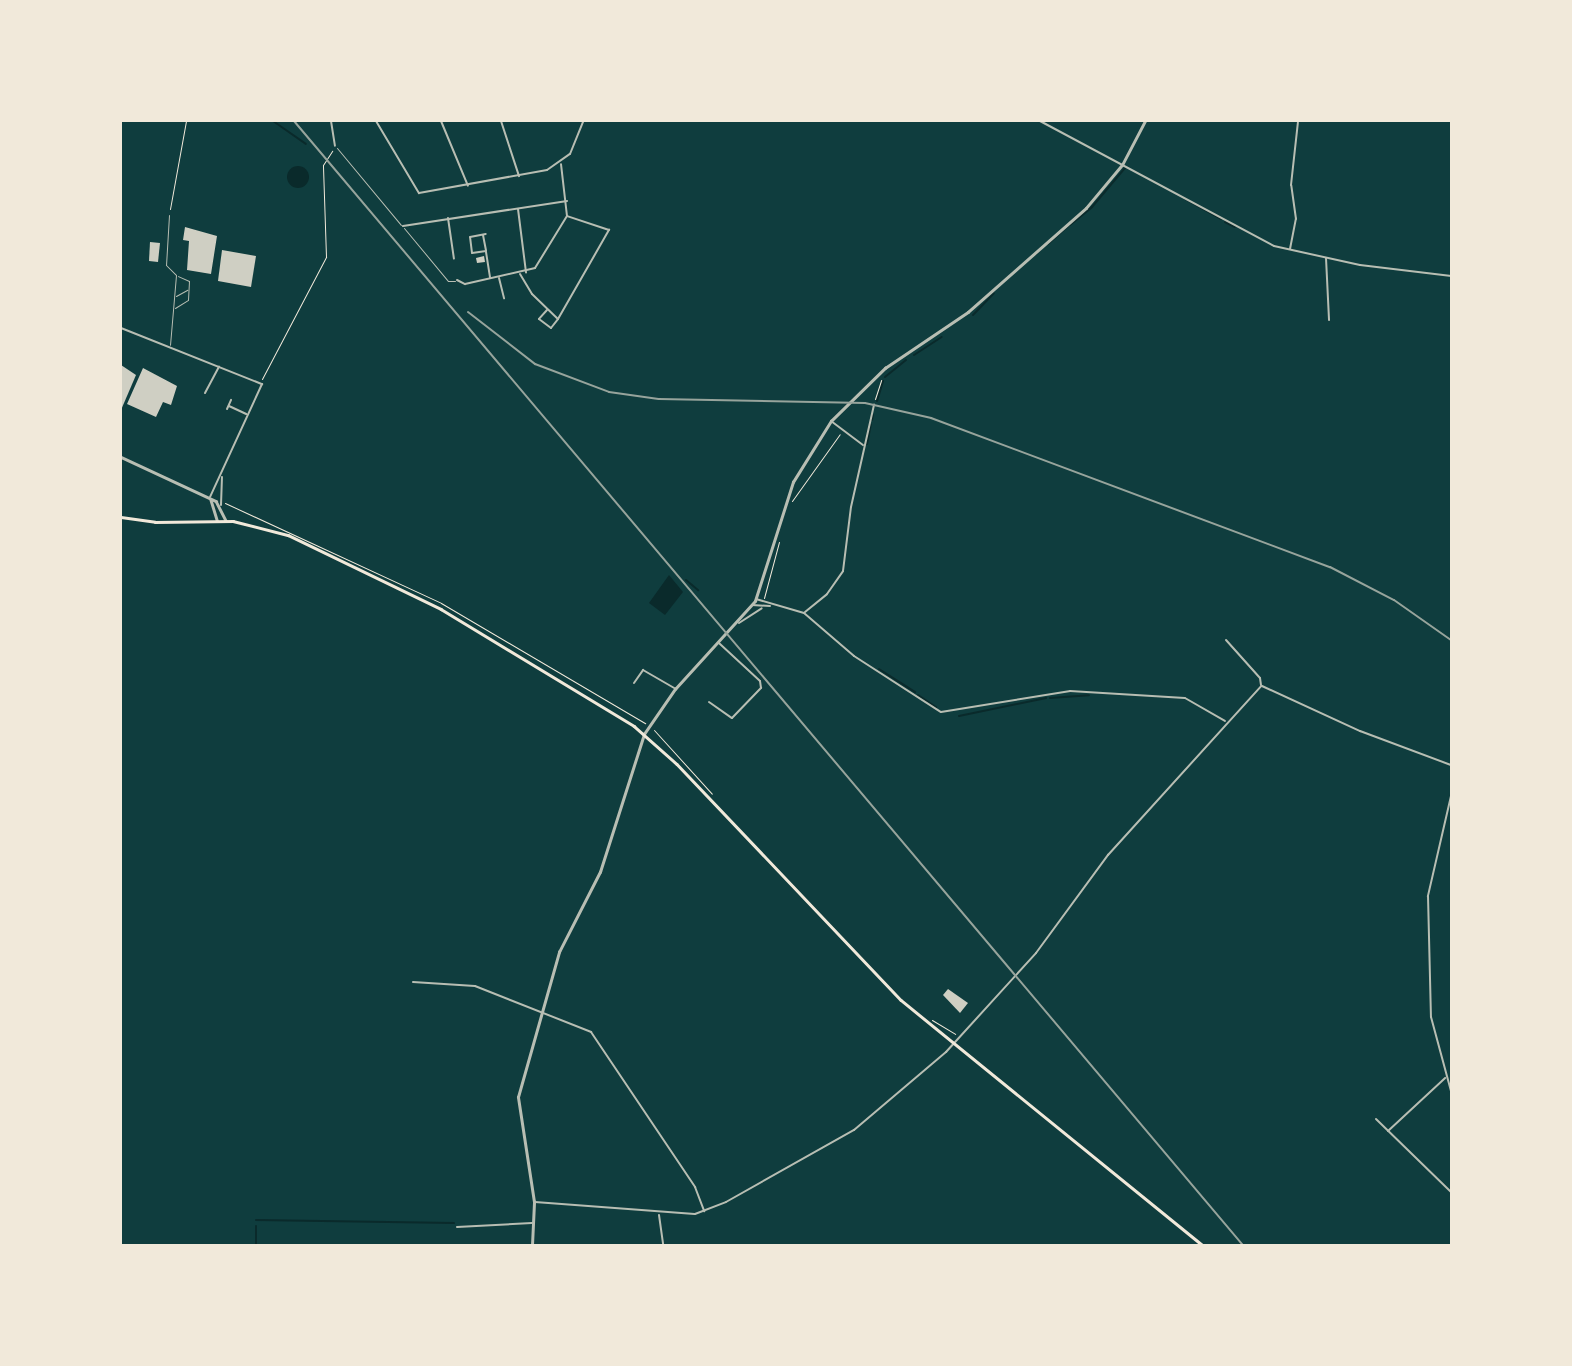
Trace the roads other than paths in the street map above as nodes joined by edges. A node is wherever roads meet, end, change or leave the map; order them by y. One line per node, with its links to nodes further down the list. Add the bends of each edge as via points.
1 (331, 121): 9 (street)
2 (376, 121): 13 (street, via 419,193)
3 (441, 121): 13 (street)
4 (501, 121): 12 (street)
5 (583, 121): 10 (street, via 574,148)
6 (1040, 121): 11 (street)
7 (1145, 121): 11 (street)
8 (1298, 122): 20 (street, via 1291,185 1296,219)
9 (335, 146): 19 (lane)
10 (561, 163): 12 (street); 14 (street)
11 (1122, 164): 20 (street, via 1274,246); 45 (street, via 1086,208 939,332 885,368)
12 (520, 177): 13 (street)
13 (468, 187)
14 (568, 201): 15 (street); 17 (street)
15 (518, 208): 18 (street); 24 (street)
16 (169, 215): 26 (lane, via 166,265)
17 (567, 216): 24 (street, via 539,263); 36 (street, via 609,230)
18 (449, 218): 19 (street); 23 (street)
19 (403, 226): 30 (lane, via 448,281)
20 (1290, 250): 22 (street)
21 (486, 251): 21 (street, via 472,253 470,237 484,234); 29 (street)
22 (1326, 257): 27 (street); 37 (street)
23 (454, 259)
24 (526, 272): 25 (street)
25 (520, 274): 28 (street); 35 (street)
26 (176, 275): 31 (lane, via 188,278); 32 (lane)
27 (1451, 276)
28 (499, 277): 29 (street); 33 (street)
29 (490, 278): 30 (street, via 465,284)
30 (457, 280)
31 (189, 288): 32 (lane); 34 (lane, via 188,300)
32 (174, 298): 34 (lane)
33 (504, 298)
34 (173, 309): 39 (lane)
35 (547, 309): 36 (street); 36 (street, via 539,319 551,328)
36 (558, 319)
37 (1329, 320)
38 (121, 328): 39 (street)
39 (170, 347): 40 (street)
40 (219, 366): 41 (street); 44 (street, via 262,384)
41 (205, 393)
42 (232, 400): 44 (street, via 228,407)
43 (874, 405): 46 (street)
44 (247, 414): 48 (street)
45 (831, 421): 46 (street); 54 (street, via 793,482)
46 (863, 445): 58 (street, via 843,571 827,594)
47 (121, 457): 49 (street)
48 (222, 476): 49 (street); 50 (street)
49 (209, 497): 50 (street); 52 (street)
50 (220, 505): 53 (street)
51 (121, 517): 52 (main road, via 155,522)
52 (217, 520): 53 (main road)
53 (226, 521): 67 (main road, via 288,535 416,595)
54 (755, 599): 55 (street); 56 (street)
55 (752, 605): 57 (street); 59 (street)
56 (771, 606): 57 (street); 58 (street)
57 (762, 608): 59 (street)
58 (804, 612): 66 (street, via 854,656 941,712 1080,692 1185,698)
59 (738, 623): 61 (street)
60 (1226, 640): 63 (street, via 1260,678)
61 (719, 643): 64 (street); 65 (street, via 760,681 761,688 732,718)
62 (634, 683): 64 (street, via 643,670)
63 (1261, 686): 66 (street); 68 (street, via 1360,732)
64 (675, 689): 67 (street)
65 (709, 702)
66 (1226, 722): 72 (street, via 1108,855 1037,953)
67 (644, 734): 71 (street, via 600,872 559,953); 72 (main road, via 890,989)
68 (1451, 765)
69 (1451, 796): 73 (street, via 1428,895 1430,1002)
70 (413, 982): 71 (street, via 475,986)
71 (543, 1013): 78 (street, via 518,1097); 79 (street, via 591,1032 695,1186)
72 (953, 1043): 79 (street, via 854,1130); 85 (main road)
73 (1446, 1077): 74 (street); 76 (street)
74 (1451, 1091)
75 (1376, 1119): 76 (street)
76 (1387, 1131): 77 (street)
77 (1451, 1192)
78 (534, 1202): 80 (street); 81 (street)
79 (705, 1212): 80 (street)
80 (659, 1214): 84 (street)
81 (532, 1223): 82 (street); 83 (street)
82 (457, 1227)
83 (531, 1245)
84 (663, 1245)
85 (1202, 1245)

